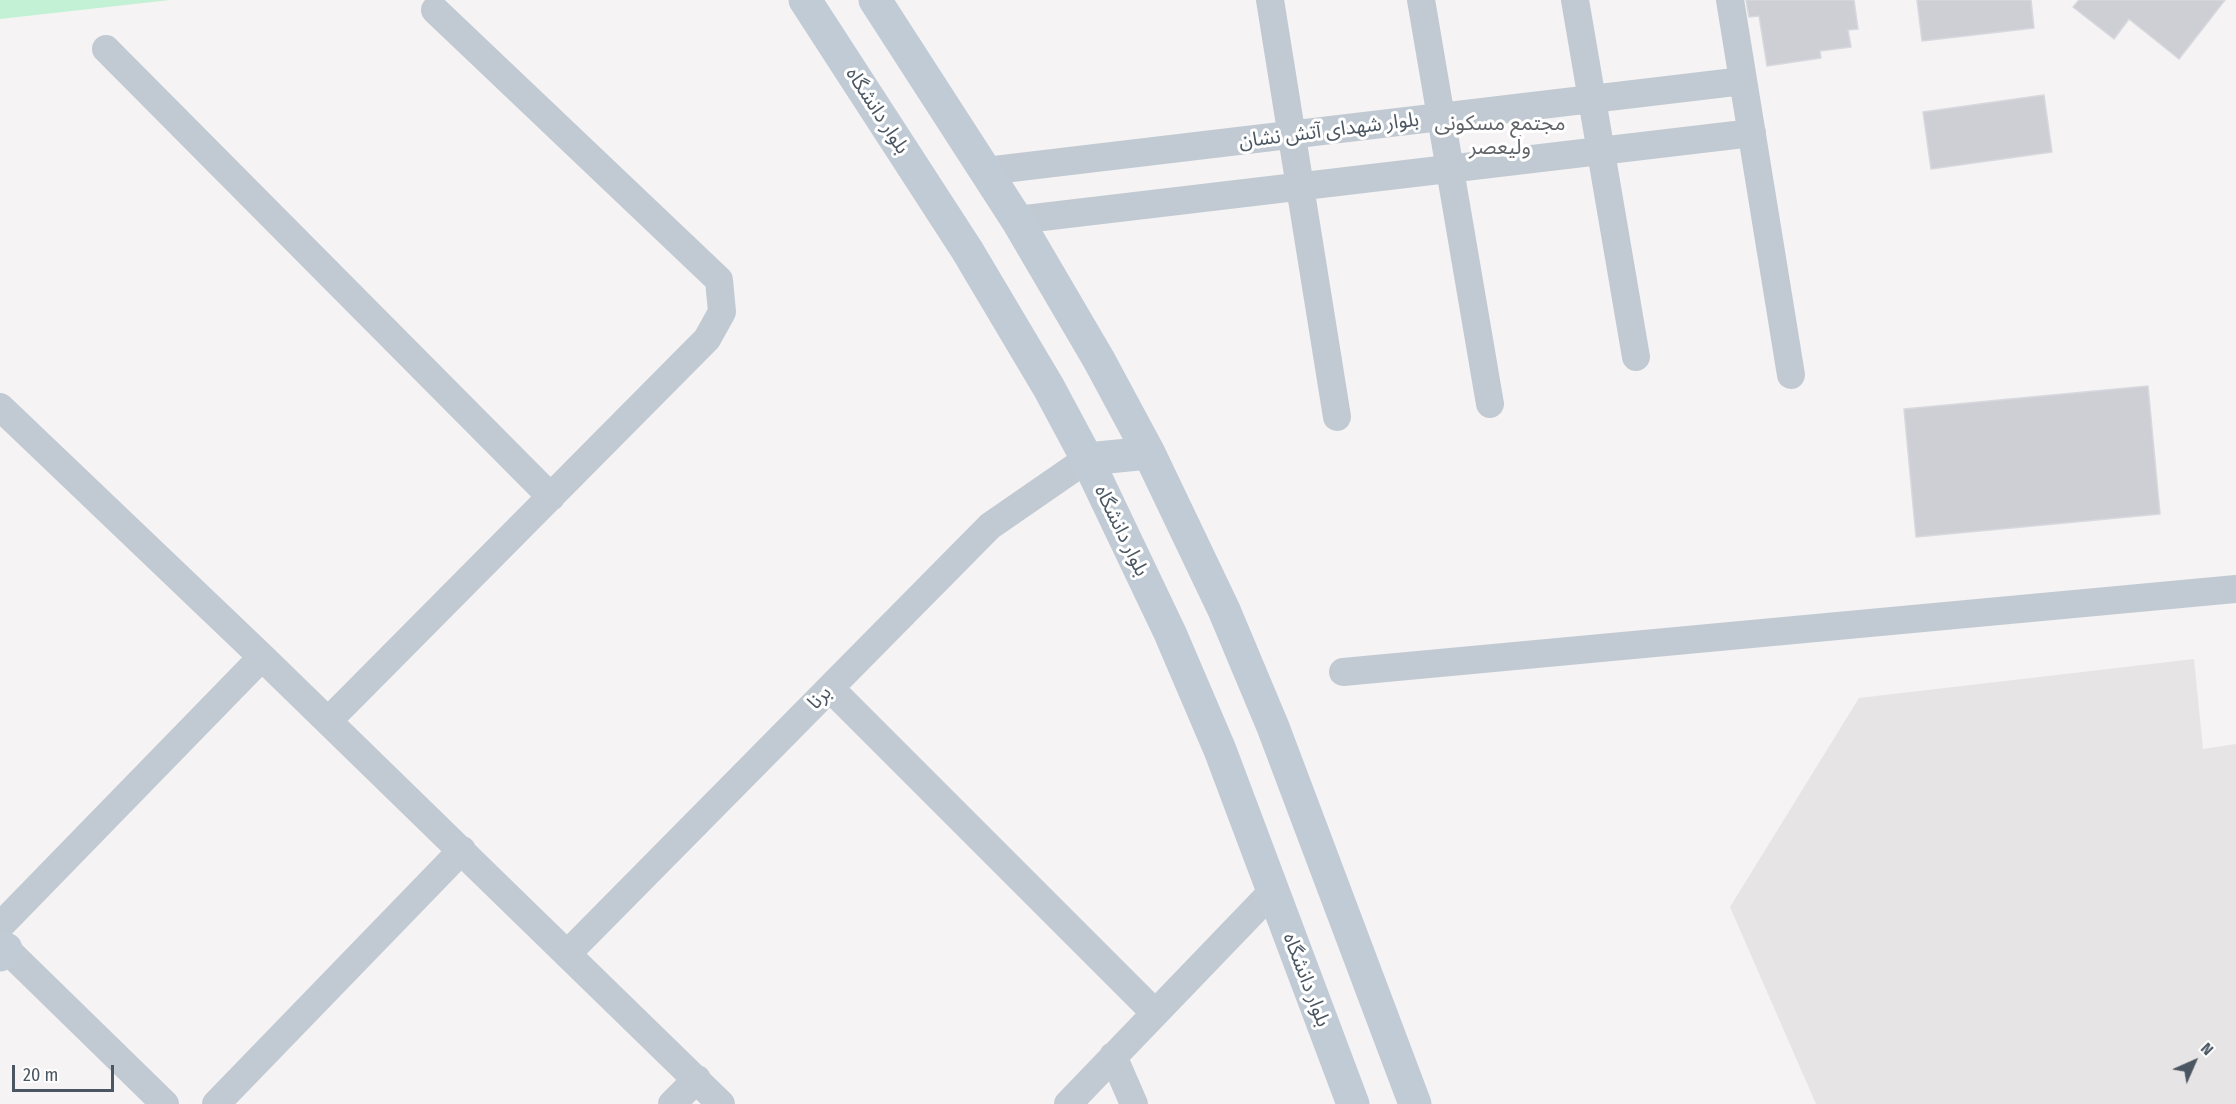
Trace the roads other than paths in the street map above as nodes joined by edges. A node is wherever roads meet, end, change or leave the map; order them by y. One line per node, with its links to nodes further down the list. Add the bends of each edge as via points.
1 (805, 0): 25 (main road, بلوار دانشگاه, via 967,250)
2 (874, 0): 16 (main road)
3 (1270, 0): 13 (street)
4 (1421, 0): 11 (street)
5 (1575, 0): 10 (street)
6 (1730, 0): 9 (street)
7 (435, 10): 26 (street, via 719,280 722,312 707,339)
8 (106, 49): 26 (street)
9 (1743, 81): 10 (street, بلوار شهدای آتش نشان); 12 (street)
10 (1592, 99): 11 (street, بلوار شهدای آتش نشان); 14 (street)
11 (1442, 117): 13 (street, بلوار شهدای آتش نشان); 15 (street)
12 (1752, 133): 14 (street); 20 (street)
13 (1292, 135): 16 (street, بلوار شهدای آتش نشان); 17 (street)
14 (1600, 151): 15 (street); 19 (street)
15 (1450, 168): 17 (street); 21 (street)
16 (986, 171): 18 (main road)
17 (1300, 186): 18 (street); 23 (street)
18 (1017, 220): 24 (main road)
19 (1636, 357)
20 (1791, 375)
21 (1490, 404)
22 (0, 407): 28 (street)
23 (1337, 417)
24 (1149, 453): 25 (main road); 46 (main road, via 1224,609 1273,727)
25 (1086, 459): 30 (street, برنا, via 990,526); 33 (main road, بلوار دانشگاه, via 1170,633 1220,750)
26 (551, 497): 31 (street)
27 (2236, 589): 29 (street)
28 (262, 657): 31 (street); 34 (street)
29 (1343, 672)
30 (830, 688): 35 (street, برنا); 36 (street)
31 (328, 721): 32 (street)
32 (462, 850): 35 (street); 40 (street)
33 (1272, 892): 36 (street); 45 (main road, بلوار دانشگاه)
34 (2, 943): 39 (street)
35 (568, 954): 38 (street)
36 (1155, 1013): 37 (street)
37 (1113, 1056): 43 (street); 44 (street)
38 (697, 1078): 41 (street); 42 (street)
39 (165, 1104)
40 (216, 1104)
41 (672, 1104)
42 (721, 1104)
43 (1068, 1104)
44 (1134, 1104)
45 (1353, 1104)
46 (1415, 1104)

